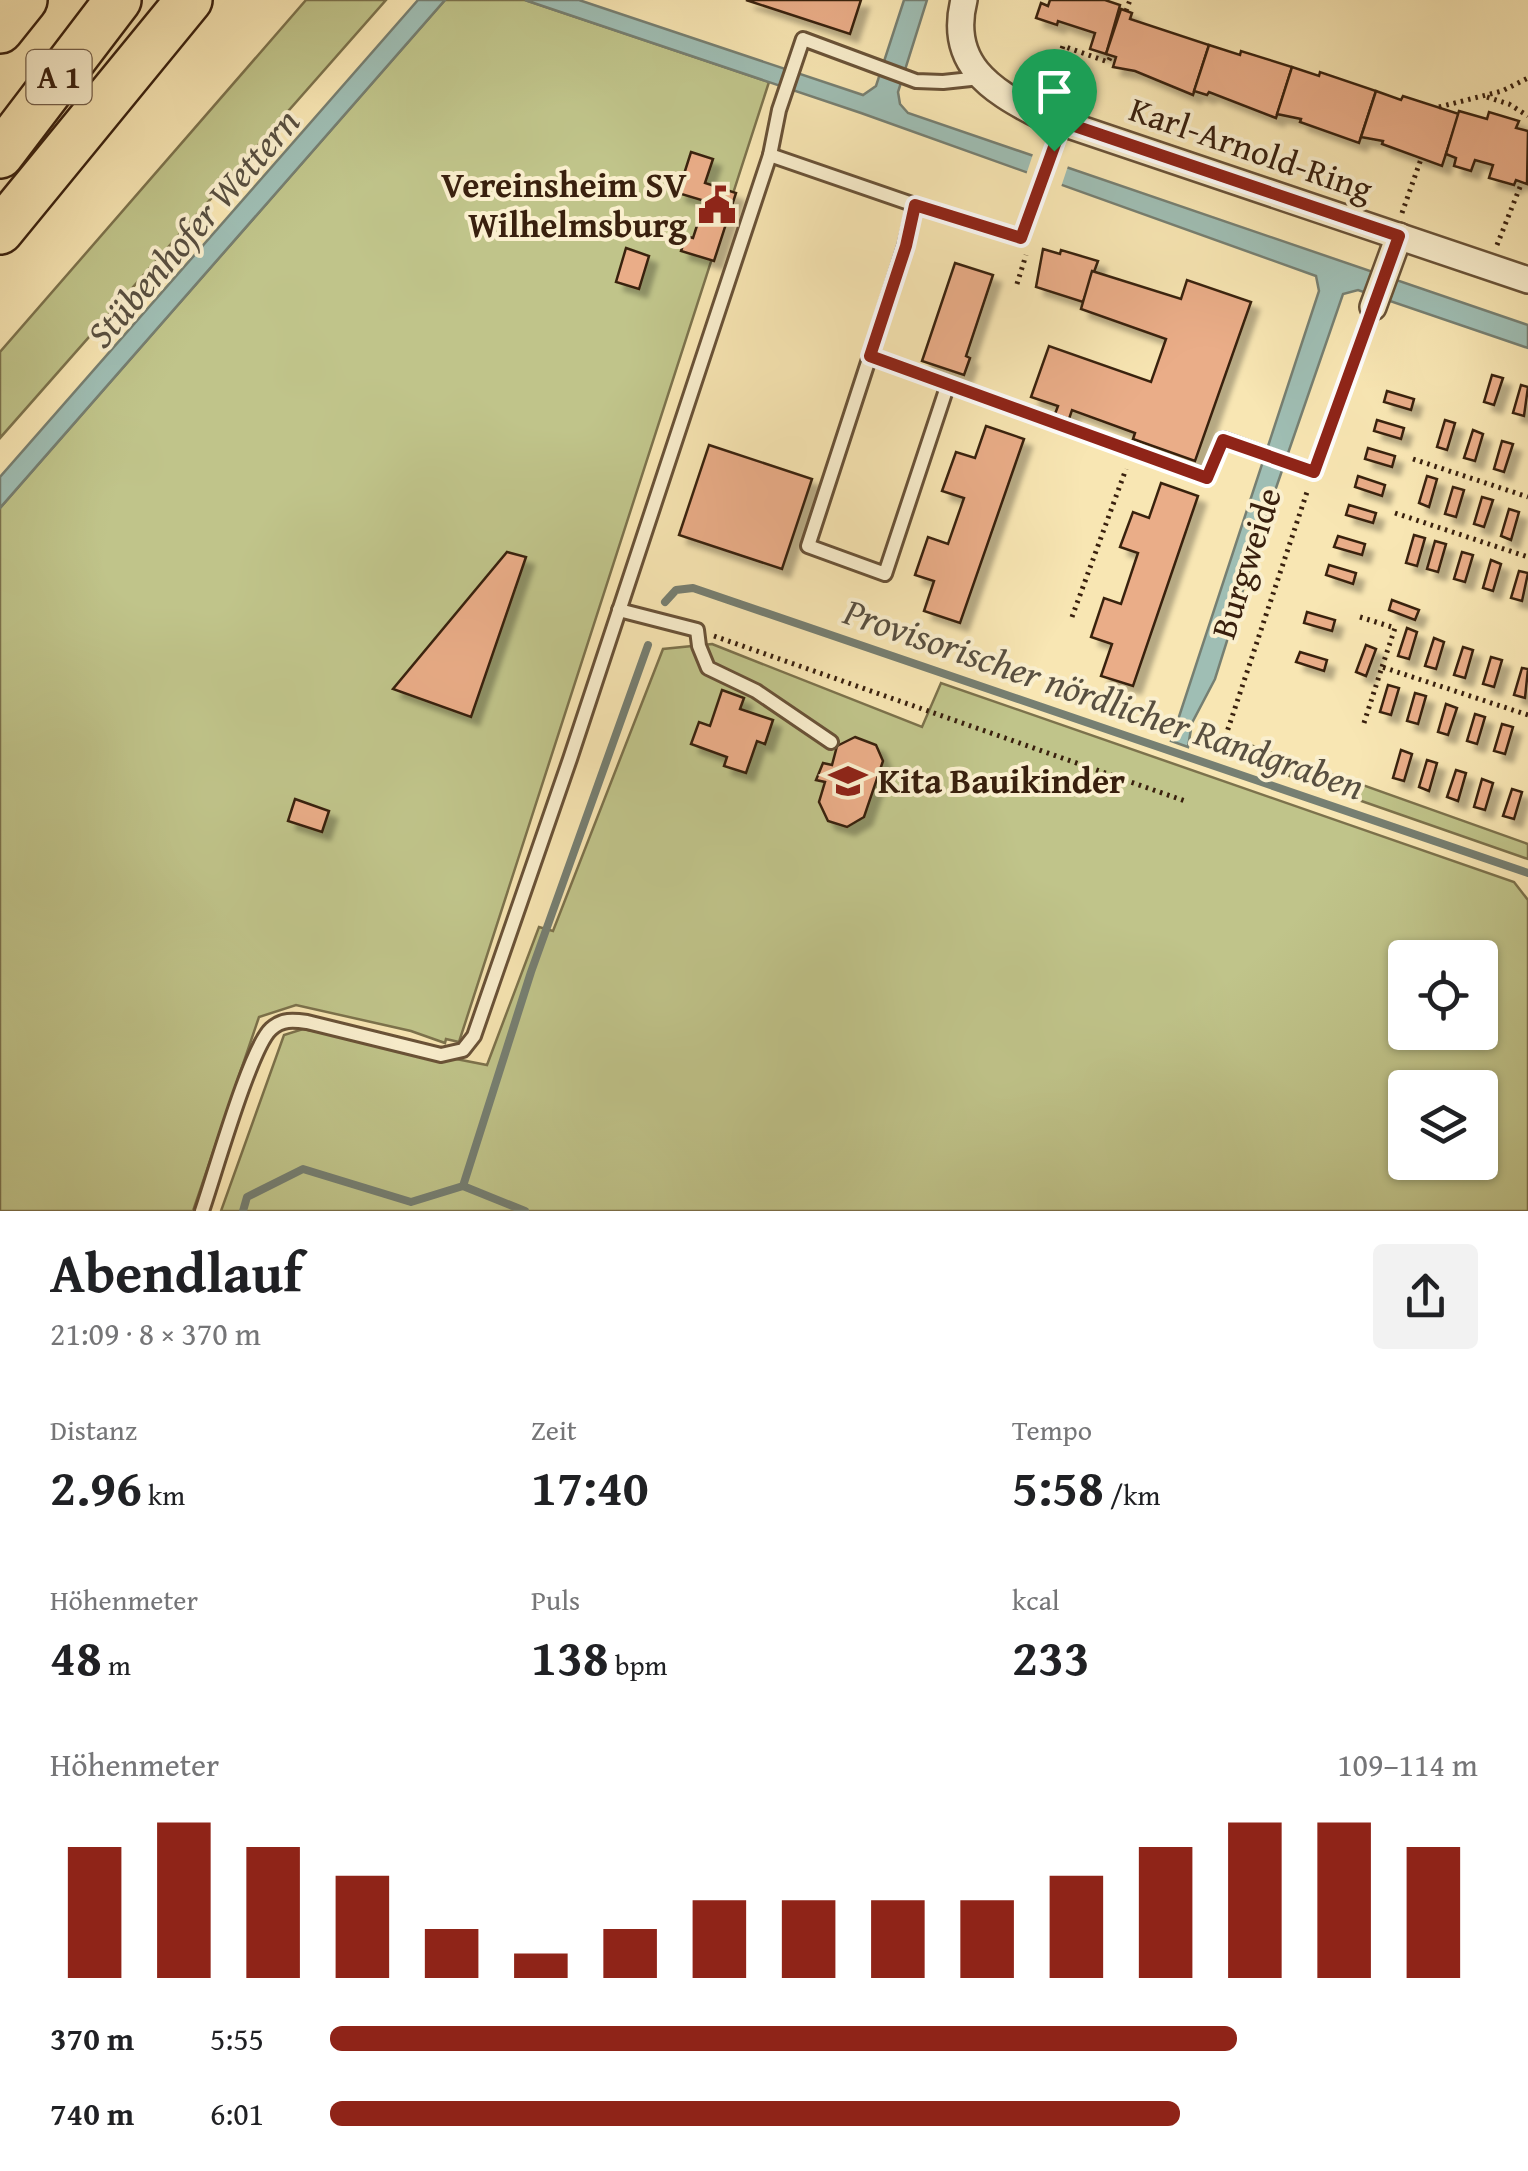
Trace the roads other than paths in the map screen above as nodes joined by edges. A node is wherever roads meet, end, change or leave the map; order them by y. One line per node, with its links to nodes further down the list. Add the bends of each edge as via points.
1 (24, 0): 5 (highway, A 1)
2 (118, 0): 8 (highway, A 1)
3 (189, 0): 11 (highway)
4 (964, 0): 6 (street, via 963,35)
5 (0, 30)
6 (980, 78): 7 (street, Karl-Arnold-Ring, via 1007,99); 9 (lane, via 916,81 803,40)
7 (1051, 118): 10 (lane, via 1054,151 1021,238); 12 (street, Karl-Arnold-Ring)
8 (0, 154)
9 (770, 156): 10 (lane); 18 (lane)
10 (915, 205): 15 (lane)
11 (0, 231)
12 (1399, 236): 13 (street, Karl-Arnold-Ring); 14 (street)
13 (1528, 280)
14 (1373, 307)
15 (870, 356): 16 (lane); 16 (lane, via 808,546 885,574)
16 (948, 384): 17 (lane, via 1207,478 1223,440)
17 (1314, 472)
18 (619, 610): 19 (lane, via 697,630 708,668); 20 (lane, via 469,1045 441,1055 307,1022 278,1023 258,1046)
19 (832, 742)
20 (202, 1211)

